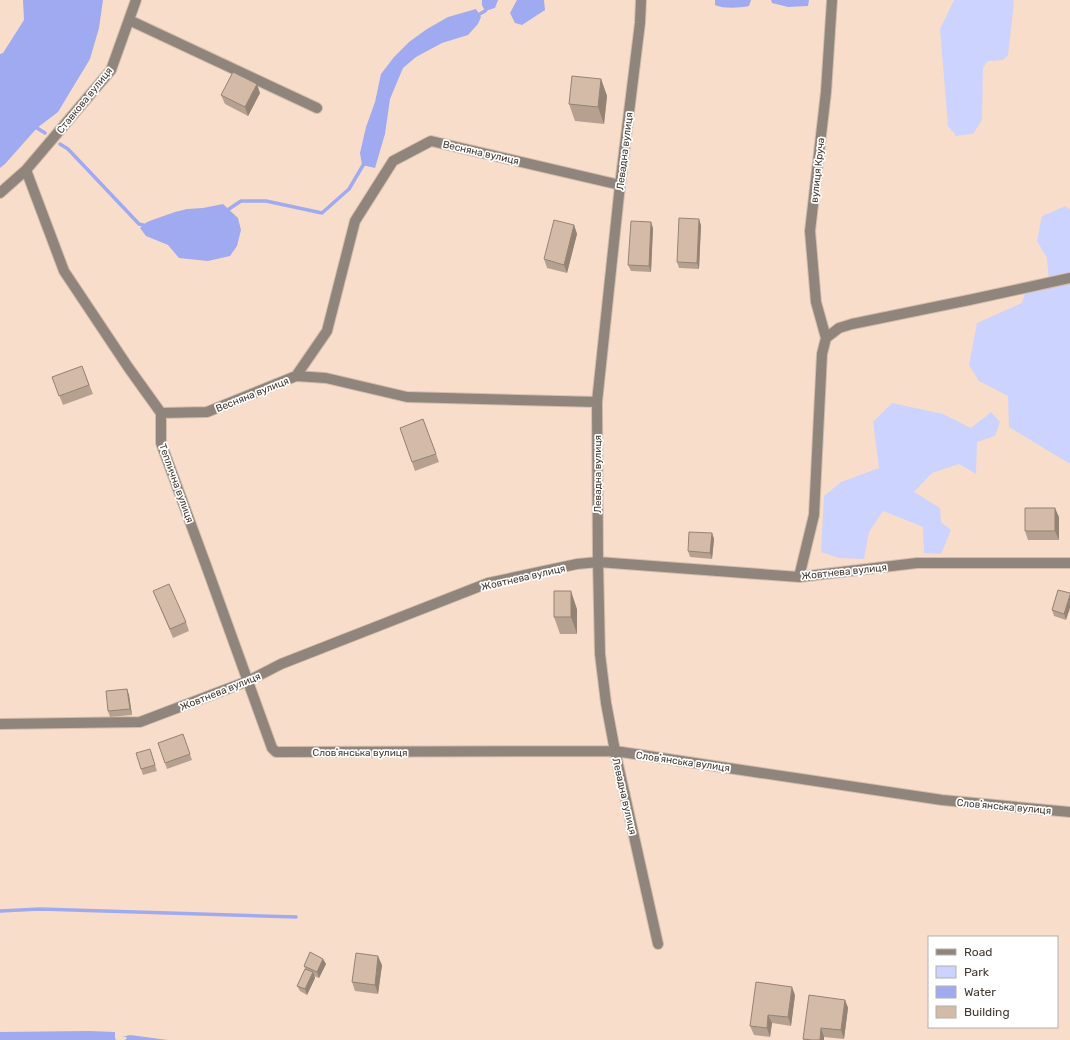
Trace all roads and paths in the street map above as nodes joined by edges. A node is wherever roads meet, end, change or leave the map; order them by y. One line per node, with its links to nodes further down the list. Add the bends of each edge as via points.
1 (136, 0): 4 (street, Ставкова вулиця)
2 (641, 0): 7 (street, Левадна вулиця)
3 (832, 0): 10 (street, вулиця Круча, via 826,92 810,232 816,302)
4 (129, 20): 5 (street); 6 (street, Ставкова вулиця, via 111,70)
5 (317, 108)
6 (26, 170): 8 (street, Ставкова вулиця); 13 (street, via 64,270)
7 (620, 185): 11 (street, Весняна вулиця, via 431,141 392,161 355,221 327,331); 12 (street, Левадна вулиця)
8 (0, 193)
9 (1070, 278): 10 (street, via 852,324 839,328)
10 (826, 338): 16 (street, вулиця Круча, via 822,354 814,515)
11 (296, 376): 12 (street, Весняна вулиця, via 326,378 407,397); 13 (street, Весняна вулиця, via 207,412)
12 (597, 402): 14 (street, Левадна вулиця)
13 (161, 413): 17 (street, Теплична вулиця, via 161,443)
14 (598, 562): 16 (street, Жовтнева вулиця); 17 (street, Жовтнева вулиця, via 488,583 281,664); 20 (street, Левадна вулиця, via 600,654)
15 (1070, 563): 16 (street, Жовтнева вулиця, via 918,563)
16 (798, 576)
17 (248, 681): 18 (street, Жовтнева вулиця, via 140,722); 19 (street, Теплична вулиця)
18 (0, 724)
19 (272, 748): 20 (street, Словʼянська вулиця, via 276,752)
20 (615, 751): 21 (street, Словʼянська вулиця, via 942,800); 22 (street, Левадна вулиця)
21 (1070, 812)
22 (658, 944)

